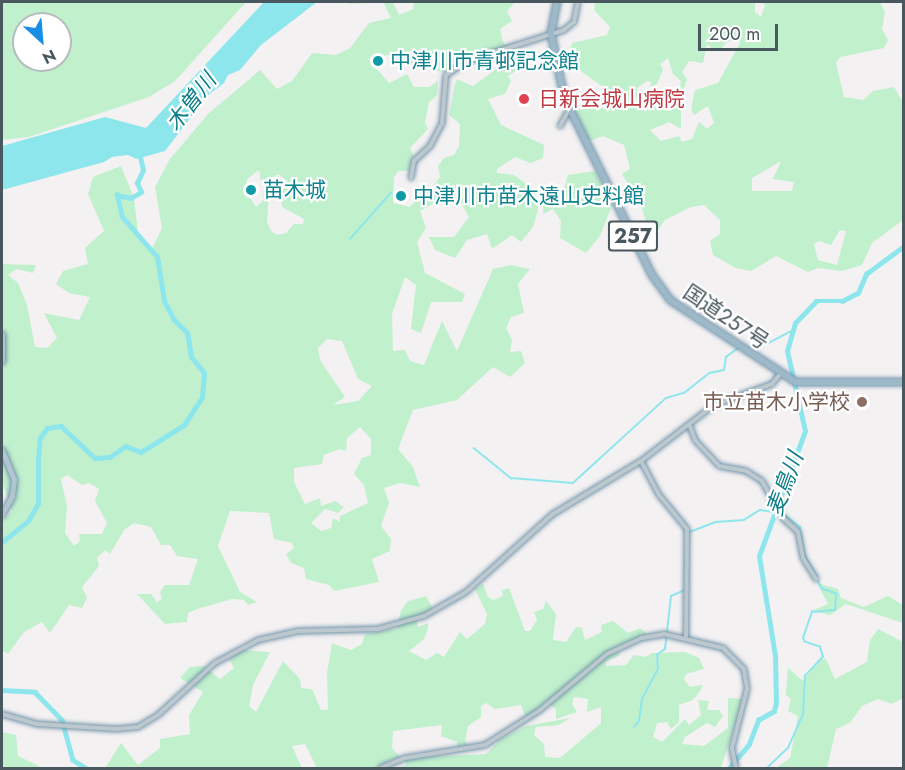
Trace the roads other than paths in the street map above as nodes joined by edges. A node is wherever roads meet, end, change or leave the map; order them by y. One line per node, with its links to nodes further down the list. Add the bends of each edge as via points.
1 (557, 2): 3 (highway, 国道257号 / 257)
2 (578, 2): 3 (street, via 571,25)
3 (551, 33): 4 (highway, 国道257号 / 257); 6 (street, via 467,61 446,75 442,123 430,146 414,161)
4 (569, 110): 5 (street); 9 (highway, 国道257号 / 257, via 666,295 680,309)
5 (560, 126)
6 (411, 178)
7 (2, 334): 8 (main road)
8 (2, 361)
9 (780, 374): 10 (highway, 国道257号 / 257, via 794,380); 11 (street, via 772,384 726,399)
10 (903, 382)
11 (689, 424): 13 (street); 15 (street, via 695,440 719,466 744,470 762,480 779,512 798,532 803,558)
12 (2, 450): 14 (main road, via 14,479 12,496)
13 (641, 461): 16 (street, via 660,496 687,529); 17 (street, via 553,514 466,592 424,616 372,630 298,631 258,640 215,663 158,715 132,728 37,724)
14 (2, 514)
15 (816, 579)
16 (686, 636): 18 (street, via 652,635 612,651 540,711 485,746 405,758); 19 (street, via 730,652 746,673 746,700 732,748)
17 (2, 714)
18 (380, 768)
19 (736, 768)

